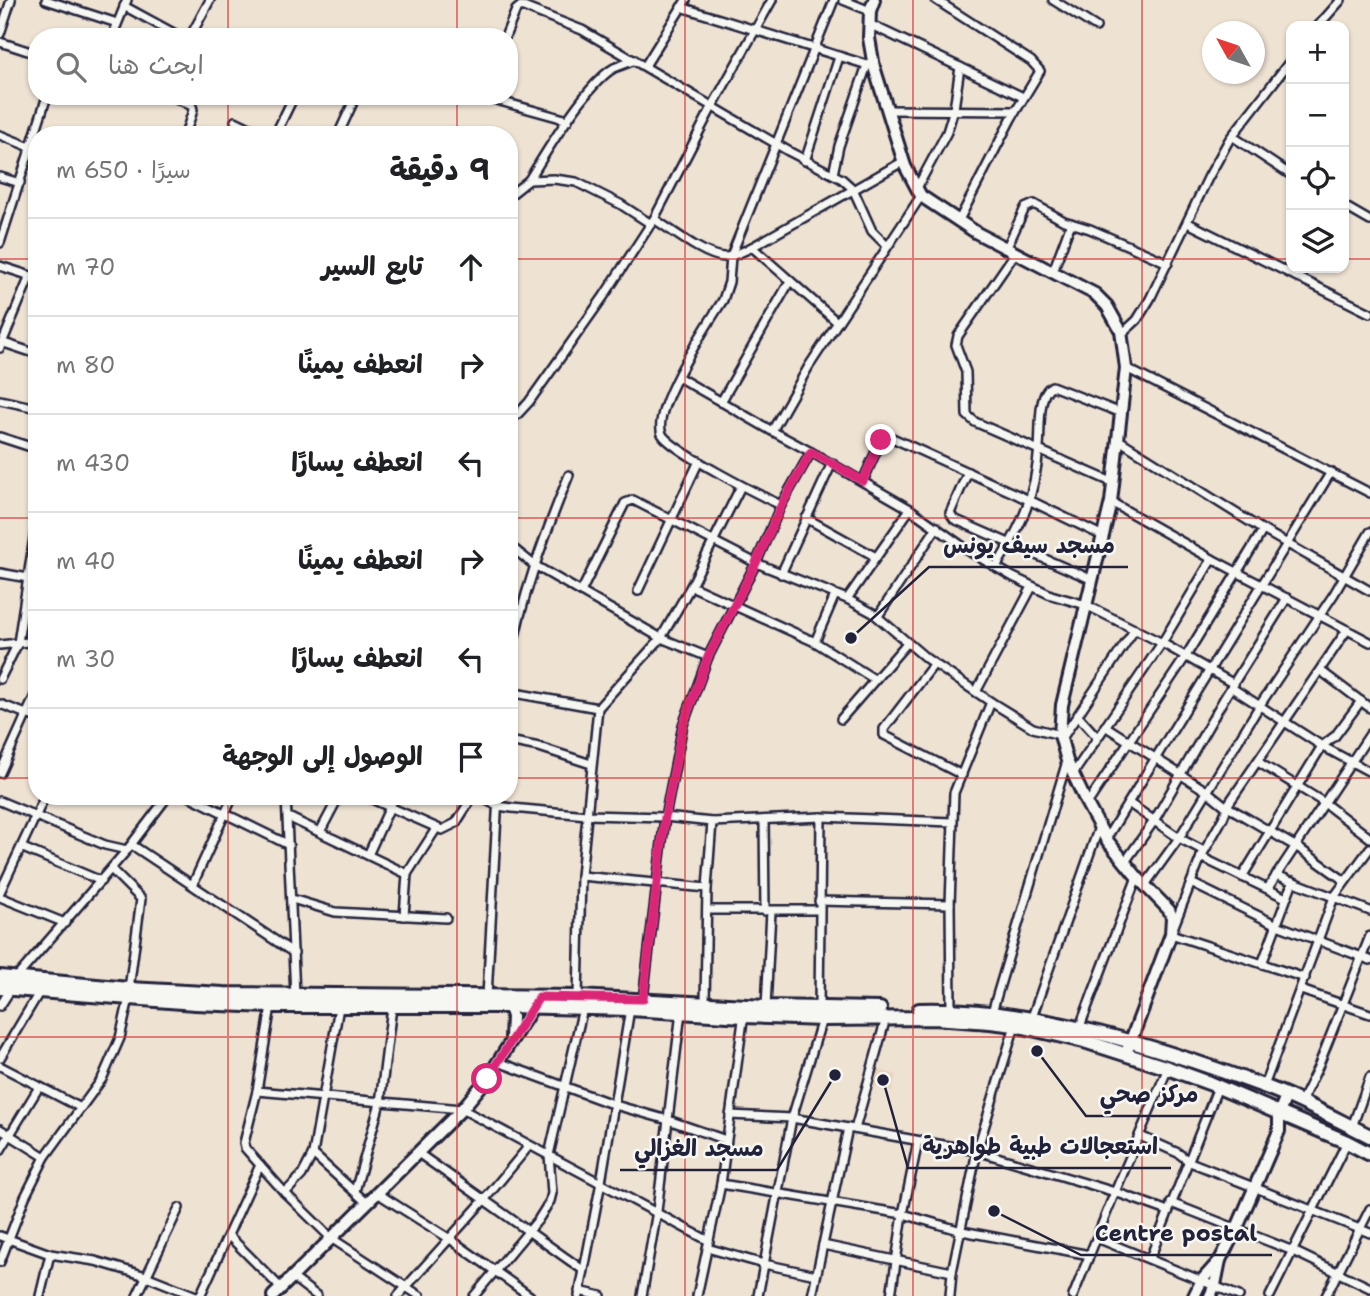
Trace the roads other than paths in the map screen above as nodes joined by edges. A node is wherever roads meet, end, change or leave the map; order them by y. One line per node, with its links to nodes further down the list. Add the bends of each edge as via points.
1 (11, 0): 22 (street)
2 (46, 0): 14 (street)
3 (210, 0): 19 (street)
4 (772, 0): 21 (street)
5 (834, 0): 24 (street)
6 (843, 0): 12 (street)
7 (936, 0): 32 (street, via 1037,66 1040,71)
8 (1053, 0): 16 (street)
9 (1341, 0): 13 (street)
10 (125, 3): 14 (street); 18 (street)
11 (684, 4): 21 (street); 28 (street)
12 (872, 6): 15 (street)
13 (1322, 21)
14 (117, 23): 17 (street)
15 (869, 24): 29 (street); 31 (street)
16 (1096, 27)
17 (115, 28)
18 (166, 28)
19 (195, 28)
20 (509, 28): 27 (street, via 521,6 582,30)
21 (754, 31): 24 (street); 38 (street)
22 (0, 34)
23 (0, 42): 25 (street)
24 (813, 49): 26 (street); 51 (street)
25 (28, 51)
26 (839, 57): 29 (street); 54 (street)
27 (635, 61): 28 (street); 42 (street, via 605,75)
28 (645, 66): 38 (street)
29 (870, 66): 40 (street); 57 (street)
30 (1286, 66): 50 (street)
31 (960, 67): 32 (street); 39 (street)
32 (1024, 97): 41 (street)
33 (44, 105): 44 (street)
34 (190, 105): 45 (street)
35 (290, 105): 47 (street)
36 (352, 105): 48 (street)
37 (514, 105): 42 (street)
38 (712, 107): 51 (street); 66 (street)
39 (954, 109): 40 (street); 41 (street); 63 (street)
40 (888, 110): 55 (street)
41 (1015, 111): 67 (street)
42 (568, 120): 59 (street)
43 (235, 121): 46 (street)
44 (37, 126)
45 (188, 126)
46 (245, 126)
47 (279, 126)
48 (342, 126)
49 (0, 135): 52 (street)
50 (1232, 136): 56 (street); 69 (street)
51 (776, 144): 54 (street); 74 (street)
52 (28, 146)
53 (28, 154): 60 (street)
54 (806, 161): 57 (street)
55 (904, 161): 62 (street); 63 (street)
56 (1286, 172)
57 (833, 174): 62 (street)
58 (0, 177): 60 (street)
59 (529, 180): 61 (street); 66 (street, via 554,179 588,186)
60 (20, 183): 70 (street)
61 (518, 189)
62 (853, 189): 71 (street, via 872,231); 72 (street)
63 (919, 193): 67 (street); 71 (street)
64 (1349, 209): 65 (street)
65 (1370, 220)
66 (652, 222): 74 (street, via 709,253); 92 (street)
67 (958, 222): 73 (street)
68 (1071, 223): 73 (street, via 1031,204 1025,208); 75 (street); 77 (street)
69 (1188, 223): 75 (street); 81 (street)
70 (0, 243)
71 (887, 246): 82 (street)
72 (752, 247): 74 (street); 79 (street)
73 (1011, 250): 77 (street); 97 (street, via 956,345 965,372 968,417)
74 (731, 256): 87 (street, via 723,300)
75 (1168, 263): 83 (street, via 1137,320)
76 (0, 266): 78 (street)
77 (1053, 271): 83 (street, via 1095,294)
78 (28, 275)
79 (790, 281): 82 (street); 89 (street)
80 (28, 287): 84 (street)
81 (1370, 313)
82 (837, 322): 93 (street)
83 (1121, 331): 86 (street)
84 (1, 344): 85 (street)
85 (28, 352)
86 (1126, 368): 91 (street); 102 (street)
87 (678, 377): 89 (street); 99 (street, via 664,401 661,431 669,443)
88 (0, 400): 90 (street)
89 (721, 402): 93 (street)
90 (28, 406)
91 (1121, 413): 95 (street); 97 (street, via 1049,387 1043,399)
92 (518, 414)
93 (772, 431): 98 (street)
94 (0, 437): 96 (street)
95 (1119, 440): 105 (street); 115 (street)
96 (28, 446)
97 (1039, 450): 105 (street); 108 (street)
98 (811, 452): 100 (street); 110 (street)
99 (699, 461): 106 (street); 113 (street)
100 (832, 463): 104 (street); 112 (street)
101 (968, 472): 104 (street, via 888,436 881,440); 108 (street); 119 (street, via 951,516)
102 (1331, 472): 107 (street); 120 (street)
103 (569, 475): 125 (street)
104 (863, 481): 111 (street)
105 (1114, 483): 109 (street)
106 (741, 486): 110 (street); 118 (street)
107 (1370, 493)
108 (1031, 501): 117 (street); 119 (street)
109 (1111, 502): 117 (street); 123 (street)
110 (781, 506): 124 (street)
111 (910, 509): 114 (street); 122 (street)
112 (806, 518): 122 (street); 129 (street)
113 (672, 519): 118 (street); 136 (street); 138 (street, via 640,502 625,503)
114 (937, 527): 126 (street); 146 (street)
115 (1263, 530): 120 (street); 127 (street)
116 (1370, 532): 130 (street)
117 (1103, 536): 132 (street)
118 (713, 542): 124 (street); 134 (street)
119 (1010, 544): 126 (street); 132 (street)
120 (1288, 545): 130 (street); 133 (street)
121 (518, 552): 125 (street)
122 (876, 557): 141 (street)
123 (1212, 559): 127 (street); 155 (street)
124 (756, 563): 129 (street); 144 (street)
125 (534, 565): 138 (street); 143 (street)
126 (996, 567): 135 (street)
127 (1237, 572): 133 (street); 157 (street)
128 (0, 573): 131 (street)
129 (781, 574): 139 (street)
130 (1344, 577): 137 (street); 145 (street)
131 (28, 578): 153 (street)
132 (1093, 580): 142 (street)
133 (1263, 585): 140 (street); 160 (street)
134 (691, 586): 144 (street); 149 (street)
135 (1032, 587): 142 (street); 165 (street)
136 (638, 591)
137 (1370, 591)
138 (582, 592): 149 (street)
139 (835, 595): 141 (street); 151 (street)
140 (1287, 598): 145 (street); 164 (street)
141 (847, 599): 146 (street)
142 (1086, 605): 147 (street); 180 (street, via 1062,705)
143 (518, 607)
144 (735, 607): 151 (street); 158 (street)
145 (1319, 615): 148 (street); 170 (street)
146 (878, 616): 154 (street)
147 (1135, 629): 155 (street); 175 (street)
148 (1347, 630): 152 (street); 161 (street)
149 (662, 638): 158 (street); 171 (street)
150 (28, 642): 153 (street)
151 (816, 642): 163 (street)
152 (1370, 642)
153 (18, 643): 156 (street); 162 (street)
154 (907, 643): 159 (street); 163 (street)
155 (1162, 643): 157 (street); 178 (street)
156 (0, 645)
157 (1186, 656): 160 (street); 182 (street)
158 (708, 657): 216 (street, via 683,725)
159 (934, 664): 165 (street); 193 (street, via 884,735)
160 (1209, 670): 164 (street); 185 (street)
161 (1321, 671): 167 (street); 177 (street)
162 (0, 679)
163 (874, 679): 176 (street)
164 (1233, 686): 170 (street); 194 (street)
165 (976, 692): 168 (street)
166 (518, 694): 171 (street)
167 (1361, 701): 172 (street); 184 (street)
168 (991, 702): 180 (street, via 1033,729); 193 (street)
169 (0, 704): 174 (street)
170 (1260, 705): 177 (street); 196 (street)
171 (598, 708): 189 (street)
172 (1370, 708)
173 (28, 709): 174 (street)
174 (26, 713): 191 (street)
175 (1078, 716): 180 (street); 181 (street)
176 (841, 719)
177 (1286, 722): 184 (street); 188 (street)
178 (1105, 726): 181 (street); 182 (street)
179 (1370, 734): 187 (street)
180 (1061, 737): 186 (street)
181 (1097, 737): 192 (street)
182 (1129, 742): 185 (street); 199 (street)
183 (518, 743): 189 (street)
184 (1322, 747): 187 (street); 195 (street)
185 (1156, 760): 194 (street); 200 (street)
186 (1067, 761): 192 (street); 295 (street)
187 (1351, 761): 190 (street); 198 (street)
188 (1258, 762): 195 (street); 211 (street)
189 (591, 764): 214 (street)
190 (1370, 772)
191 (0, 773)
192 (1073, 774): 199 (street)
193 (962, 775): 221 (street, via 954,793)
194 (1179, 776): 196 (street); 219 (street)
195 (1298, 785): 198 (street); 225 (street)
196 (1208, 792): 211 (street); 226 (street)
197 (0, 801): 213 (street)
198 (1323, 802): 227 (street); 230 (street)
199 (1087, 804): 222 (street)
200 (1130, 804): 219 (street); 228 (street)
201 (41, 805): 213 (street)
202 (161, 805): 232 (street)
203 (207, 805): 212 (street)
204 (228, 805): 212 (street)
205 (287, 805): 215 (street)
206 (334, 805): 224 (street)
207 (385, 805): 210 (street)
208 (469, 805): 223 (street, via 456,823)
209 (498, 806): 214 (street); 278 (street)
210 (390, 807): 223 (street); 235 (street)
211 (1228, 808): 225 (street); 234 (street)
212 (223, 813): 229 (street); 248 (street)
213 (37, 815): 231 (street); 232 (street, via 105,845)
214 (587, 815): 216 (street); 240 (street)
215 (288, 817): 224 (street); 229 (street)
216 (665, 817): 220 (street); 246 (street)
217 (821, 817): 218 (street); 221 (street); 255 (street)
218 (764, 820): 220 (street); 259 (street)
219 (1154, 821): 226 (street); 236 (street)
220 (712, 822): 249 (street)
221 (952, 822): 256 (street)
222 (1099, 827): 228 (street); 299 (street)
223 (436, 829): 238 (street)
224 (320, 832): 235 (street)
225 (1270, 832): 230 (street); 241 (street)
226 (1179, 838): 234 (street); 243 (street)
227 (1370, 838)
228 (1106, 839): 236 (street)
229 (289, 845): 254 (street)
230 (1294, 846): 239 (street); 245 (street)
231 (23, 848): 242 (street); 251 (street)
232 (129, 848): 237 (street); 248 (street)
233 (1370, 850): 245 (street)
234 (1202, 854): 241 (street); 247 (street)
235 (368, 855): 238 (street)
236 (1125, 862): 243 (street)
237 (111, 869): 242 (street); 277 (street, via 141,899)
238 (407, 874): 261 (street)
239 (1276, 875): 244 (street); 250 (street)
240 (581, 876): 246 (street); 283 (street)
241 (1242, 877): 250 (street)
242 (101, 881): 263 (street)
243 (1141, 881): 265 (street, via 1169,910); 301 (street)
244 (1293, 881): 252 (street); 253 (street)
245 (1345, 881): 252 (street)
246 (657, 883): 249 (street); 279 (street)
247 (1191, 883): 264 (street); 265 (street)
248 (193, 884): 268 (street)
249 (707, 888): 257 (street)
250 (1268, 888): 253 (street)
251 (0, 894): 263 (street)
252 (1334, 897): 260 (street); 267 (street)
253 (1286, 898): 264 (street)
254 (292, 899): 261 (street, via 335,912); 268 (street)
255 (819, 901): 256 (street); 258 (street)
256 (950, 904): 292 (street)
257 (707, 910): 259 (street); 284 (street)
258 (819, 910): 259 (street); 296 (street)
259 (768, 911): 290 (street)
260 (1370, 911)
261 (404, 916): 262 (street)
262 (446, 918)
263 (65, 923): 274 (street)
264 (1277, 925): 267 (street); 271 (street)
265 (1172, 932): 271 (street); 303 (street)
266 (1370, 936): 269 (street)
267 (1319, 940): 269 (street); 273 (street)
268 (295, 953): 280 (street)
269 (1362, 956): 270 (street); 285 (street)
270 (1370, 960)
271 (1262, 964): 273 (street)
272 (0, 977): 274 (main road)
273 (1305, 978): 275 (street)
274 (9, 985): 276 (main road); 277 (main road); 286 (street)
275 (1301, 990): 285 (street); 309 (street)
276 (40, 992): 277 (main road); 304 (street)
277 (129, 993): 280 (main road, via 224,994); 287 (main road); 319 (street, via 120,1038 102,1079)
278 (487, 996): 280 (main road); 281 (main road)
279 (643, 999): 283 (main road); 284 (main road)
280 (295, 1001): 287 (main road); 288 (main road)
281 (508, 1001): 282 (main road); 289 (main road); 302 (street)
282 (536, 1002): 283 (main road); 302 (street)
283 (581, 1002): 291 (main road); 311 (street)
284 (705, 1003): 294 (main road)
285 (1342, 1004): 297 (street); 316 (street)
286 (0, 1006)
287 (271, 1006): 313 (street)
288 (339, 1007): 289 (main road); 314 (street)
289 (392, 1007): 317 (street)
290 (766, 1007): 294 (main road); 296 (main road)
291 (630, 1009): 293 (main road); 318 (street)
292 (951, 1009): 295 (main road); 296 (main road)
293 (681, 1011): 294 (main road); 325 (street)
294 (745, 1011): 296 (main road); 322 (street)
295 (992, 1012): 300 (main road)
296 (820, 1014): 298 (main road); 323 (street)
297 (1370, 1014)
298 (886, 1017): 300 (main road); 327 (street)
299 (1031, 1020): 300 (main road); 301 (main road)
300 (1016, 1021): 303 (main road); 338 (street)
301 (1079, 1028): 303 (main road)
302 (511, 1041): 305 (street)
303 (1128, 1048): 307 (main road); 309 (main road)
304 (0, 1058)
305 (498, 1062): 311 (street); 320 (street)
306 (0, 1066): 310 (street)
307 (1168, 1068): 312 (main road); 331 (street)
308 (1370, 1077): 326 (street)
309 (1264, 1086): 315 (main road)
310 (39, 1087): 319 (street); 330 (street)
311 (564, 1087): 318 (street); 342 (street)
312 (1218, 1087): 321 (main road); 344 (street)
313 (257, 1091): 314 (street); 345 (street, via 244,1143)
314 (325, 1096): 317 (street); 340 (street)
315 (1286, 1096): 316 (main road); 321 (street)
316 (1301, 1102): 324 (street); 326 (main road)
317 (380, 1103): 320 (street); 349 (street)
318 (615, 1105): 325 (street); 346 (street)
319 (81, 1108): 343 (street)
320 (462, 1109): 336 (street); 339 (street)
321 (1279, 1113): 324 (main road); 329 (street)
322 (730, 1115): 323 (street); 333 (street)
323 (792, 1118): 327 (street); 353 (street)
324 (1293, 1119): 329 (street); 335 (main road)
325 (668, 1120): 333 (street); 360 (street)
326 (1352, 1127): 332 (main road)
327 (851, 1128): 334 (street); 355 (street)
328 (0, 1129): 330 (street)
329 (1279, 1131): 348 (street)
330 (9, 1134): 337 (street); 343 (street)
331 (1140, 1136): 344 (street); 350 (street)
332 (1370, 1136)
333 (726, 1140): 347 (street)
334 (918, 1141): 338 (street); 363 (street)
335 (1347, 1142): 341 (main road); 362 (street)
336 (529, 1146): 342 (street); 354 (street)
337 (0, 1151)
338 (977, 1151): 350 (street); 366 (street)
339 (418, 1153): 352 (street); 354 (street)
340 (313, 1154): 349 (street); 351 (street)
341 (1370, 1154)
342 (549, 1155): 346 (street); 367 (street, via 551,1197)
343 (45, 1157): 374 (street)
344 (1190, 1162): 348 (street); 357 (street)
345 (260, 1166): 351 (street); 369 (street)
346 (601, 1182): 360 (street); 385 (street)
347 (721, 1184): 353 (street); 375 (street)
348 (1255, 1187): 362 (street); 364 (street)
349 (355, 1191): 356 (street)
350 (1115, 1192): 361 (street); 372 (street)
351 (285, 1193): 371 (street)
352 (377, 1193): 356 (street); 373 (street)
353 (778, 1193): 355 (street); 384 (street)
354 (485, 1199): 367 (street); 373 (street)
355 (831, 1202): 363 (street); 376 (street)
356 (367, 1203): 371 (street)
357 (1171, 1203): 361 (street); 364 (street)
358 (179, 1208): 390 (street)
359 (1370, 1209): 365 (street)
360 (657, 1211): 375 (street); 407 (street)
361 (1168, 1211): 380 (street)
362 (1313, 1211): 365 (street); 377 (street)
363 (904, 1214): 366 (street); 382 (street)
364 (1237, 1228): 377 (street); 381 (street)
365 (1360, 1229): 368 (street); 388 (street)
366 (962, 1230): 379 (street); 387 (street)
367 (528, 1233): 385 (street); 386 (street)
368 (1370, 1233)
369 (228, 1235): 396 (street); 400 (street)
370 (0, 1236): 374 (street)
371 (331, 1238): 391 (street); 394 (street)
372 (1097, 1238): 379 (street); 380 (street)
373 (450, 1239): 386 (street); 394 (street)
374 (8, 1240): 378 (street); 383 (street)
375 (708, 1245): 384 (street); 408 (street)
376 (823, 1245): 382 (street); 389 (street)
377 (1293, 1251): 388 (street); 417 (street)
378 (51, 1254): 390 (street); 398 (street)
379 (1090, 1255): 413 (street)
380 (1150, 1258): 392 (street)
381 (1220, 1260): 392 (street); 393 (street)
382 (897, 1261): 387 (street); 411 (street)
383 (0, 1262)
384 (764, 1264): 389 (street); 409 (street)
385 (583, 1270): 397 (street)
386 (495, 1272): 404 (street); 405 (street)
387 (952, 1272): 412 (street)
388 (1339, 1272): 395 (street); 418 (street)
389 (816, 1275): 410 (street)
390 (146, 1276): 399 (street); 400 (street)
391 (292, 1277): 396 (street); 401 (street)
392 (1202, 1280): 393 (street); 414 (street)
393 (1215, 1285): 415 (street); 416 (street)
394 (405, 1287): 402 (street); 403 (street)
395 (1370, 1288)
396 (277, 1292)
397 (579, 1294): 406 (street)
398 (40, 1296)
399 (137, 1296)
400 (198, 1296)
401 (317, 1296)
402 (398, 1296)
403 (420, 1296)
404 (474, 1296)
405 (530, 1296)
406 (601, 1296)
407 (642, 1296)
408 (697, 1296)
409 (758, 1296)
410 (812, 1296)
411 (891, 1296)
412 (950, 1296)
413 (1073, 1296)
414 (1194, 1296)
415 (1210, 1296)
416 (1239, 1296)
417 (1270, 1296)
418 (1326, 1296)

